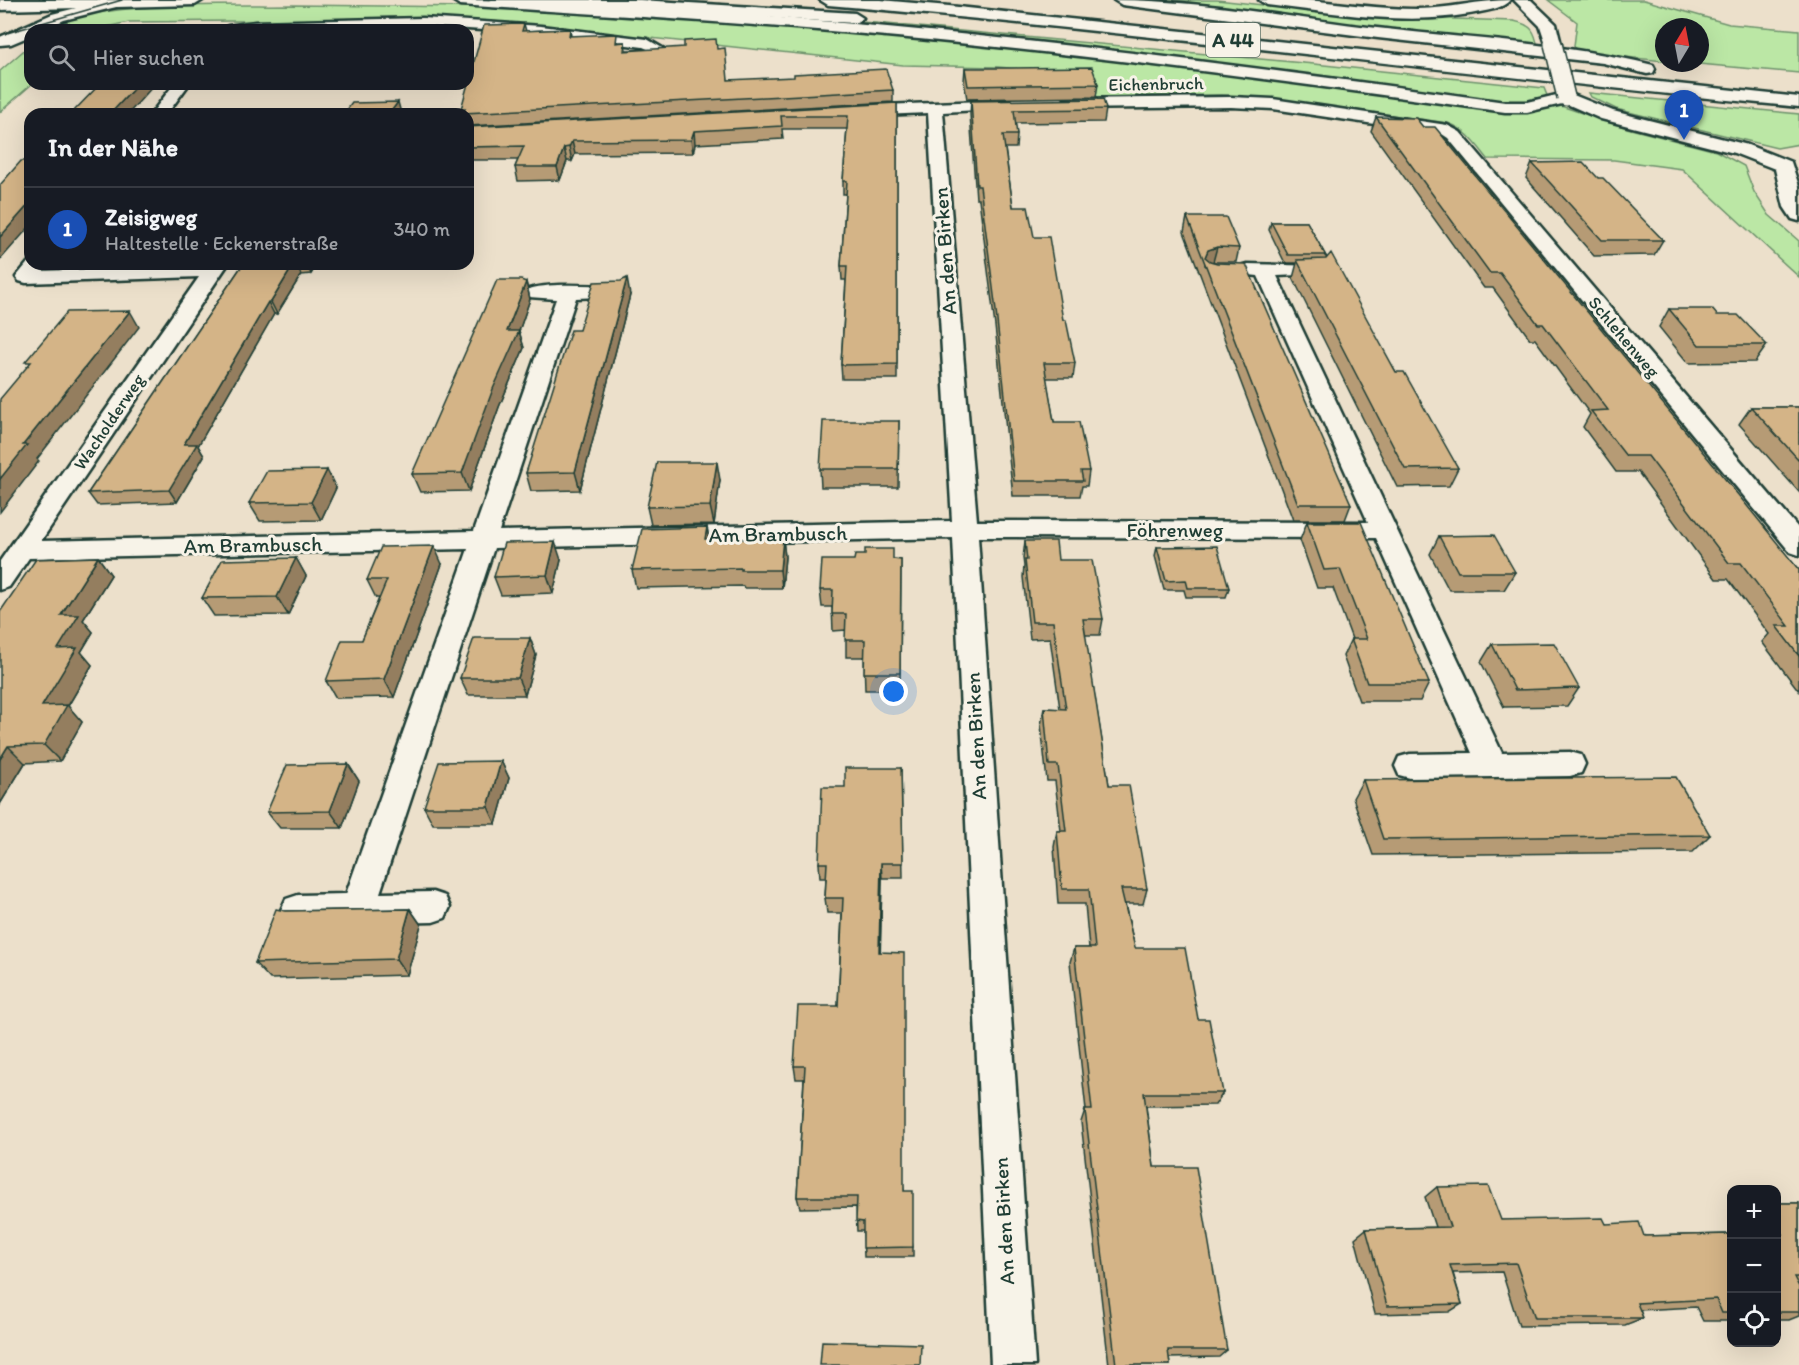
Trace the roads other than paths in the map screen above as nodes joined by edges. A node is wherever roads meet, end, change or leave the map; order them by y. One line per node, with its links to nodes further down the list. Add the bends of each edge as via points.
1 (195, 0): 8 (main road)
2 (460, 0): 24 (main road, via 936,36 1240,70 1506,107 1527,107)
3 (498, 0): 21 (main road, via 785,13 1347,62)
4 (828, 0): 21 (main road, A 44, via 1129,28)
5 (1001, 0): 13 (main road)
6 (1267, 0): 9 (main road, via 1399,14 1454,12)
7 (44, 1): 8 (main road); 11 (main road); 19 (main road)
8 (123, 1): 14 (main road, via 58,16)
9 (1501, 1): 10 (main road)
10 (1525, 4): 24 (main road, bridge, via 1548,24)
11 (0, 5)
12 (1117, 5): 22 (main road, via 1603,58)
13 (1067, 6)
14 (41, 24)
15 (328, 24): 16 (street)
16 (424, 24)
17 (474, 25): 20 (street, via 647,43)
18 (24, 32): 19 (main road)
19 (2, 43)
20 (657, 50)
21 (1449, 65): 25 (main road, A 44)
22 (1653, 69)
23 (177, 90): 29 (street)
24 (1565, 98): 32 (main road, via 1607,115)
25 (1799, 102)
26 (1028, 105): 28 (street)
27 (1051, 105): 31 (street, Eichenbruch, via 1273,104)
28 (935, 107): 30 (street); 44 (street, An den Birken)
29 (164, 108)
30 (848, 112)
31 (1448, 130): 47 (street, Schlehenweg)
32 (1791, 162): 33 (main road)
33 (1794, 187): 34 (main road, via 1794,207)
34 (1799, 215)
35 (32, 270): 36 (street, via 26,277)
36 (159, 270)
37 (214, 270): 48 (street, Wacholderweg)
38 (1225, 270): 39 (street)
39 (1265, 270): 40 (street); 45 (street)
40 (1314, 270)
41 (568, 292): 42 (street); 43 (street); 46 (street)
42 (616, 292)
43 (536, 293)
44 (964, 529): 45 (street, Föhrenweg); 46 (street, Am Brambusch); 56 (street, An den Birken)
45 (1385, 530): 51 (street)
46 (483, 540): 48 (street, Am Brambusch); 54 (street)
47 (1799, 546)
48 (22, 549): 49 (street, Wacholderweg)
49 (0, 580)
50 (1570, 764): 51 (street)
51 (1492, 765): 52 (street)
52 (1410, 766)
53 (433, 907): 54 (street)
54 (358, 909): 55 (street)
55 (298, 910)
56 (1013, 1365)

